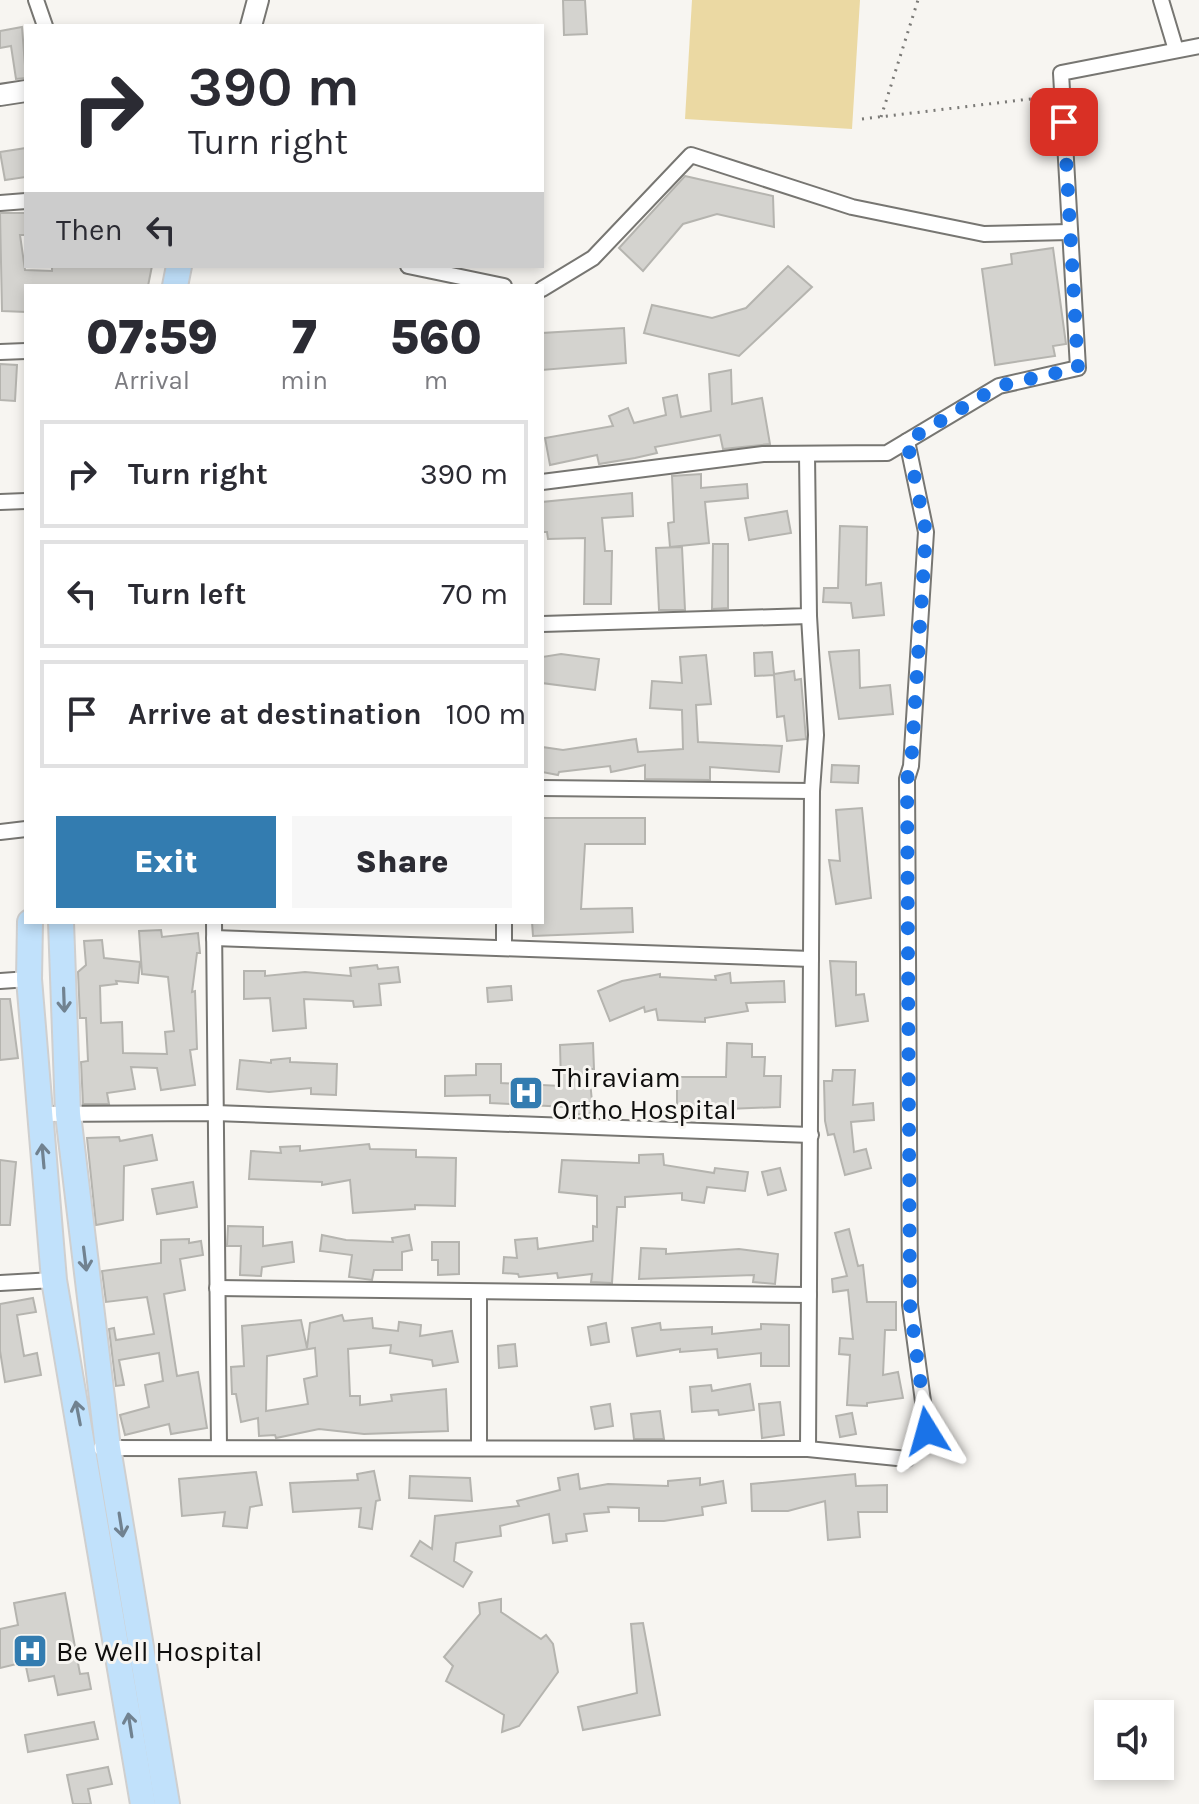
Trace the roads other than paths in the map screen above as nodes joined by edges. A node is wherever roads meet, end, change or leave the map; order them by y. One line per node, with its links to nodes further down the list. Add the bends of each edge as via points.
1 (36, 0): 4 (street)
2 (258, 0): 5 (main road)
3 (1161, 0): 7 (street)
4 (44, 24)
5 (252, 24)
6 (1199, 46): 7 (street)
7 (1176, 50): 12 (street, via 1061,73)
8 (24, 91): 9 (main road)
9 (0, 95)
10 (24, 201): 11 (street)
11 (0, 203)
12 (1070, 232): 15 (street, via 984,234 852,207 691,155 593,258); 18 (street, via 1078,368 999,386)
13 (418, 268): 14 (street)
14 (494, 284)
15 (544, 288)
16 (24, 351): 17 (street)
17 (0, 352)
18 (907, 441): 19 (street, via 887,453); 52 (street, via 926,532 907,795 910,1305 927,1431 907,1459)
19 (807, 454): 20 (street, via 763,454); 23 (street)
20 (544, 482)
21 (24, 501): 22 (street)
22 (0, 502)
23 (809, 616): 24 (street); 26 (street, via 816,735)
24 (544, 624)
25 (544, 788): 26 (street)
26 (812, 791): 35 (street)
27 (24, 829): 28 (street)
28 (0, 832)
29 (30, 924): 36 (main road)
30 (61, 924): 40 (main road, one-way to 40)
31 (214, 924): 33 (street)
32 (504, 924): 34 (street)
33 (214, 938): 34 (street); 38 (street)
34 (504, 948): 35 (street)
35 (811, 959): 41 (street)
36 (29, 979): 37 (street); 39 (main road)
37 (0, 981)
38 (215, 1113): 40 (street); 41 (street); 44 (street)
39 (39, 1114): 40 (street); 42 (main road, one-way to 39)
40 (68, 1114): 47 (main road, one-way to 47)
41 (811, 1135): 46 (street)
42 (54, 1280): 43 (street); 48 (main road)
43 (0, 1283)
44 (217, 1288): 45 (street); 50 (street)
45 (479, 1293): 46 (street); 51 (street)
46 (809, 1295): 52 (street)
47 (91, 1306): 48 (street); 49 (main road)
48 (58, 1309): 49 (main road, one-way to 48)
49 (96, 1448): 50 (street); 53 (main road)
50 (219, 1448): 51 (street)
51 (479, 1448): 52 (street)
52 (808, 1449)
53 (150, 1802)

